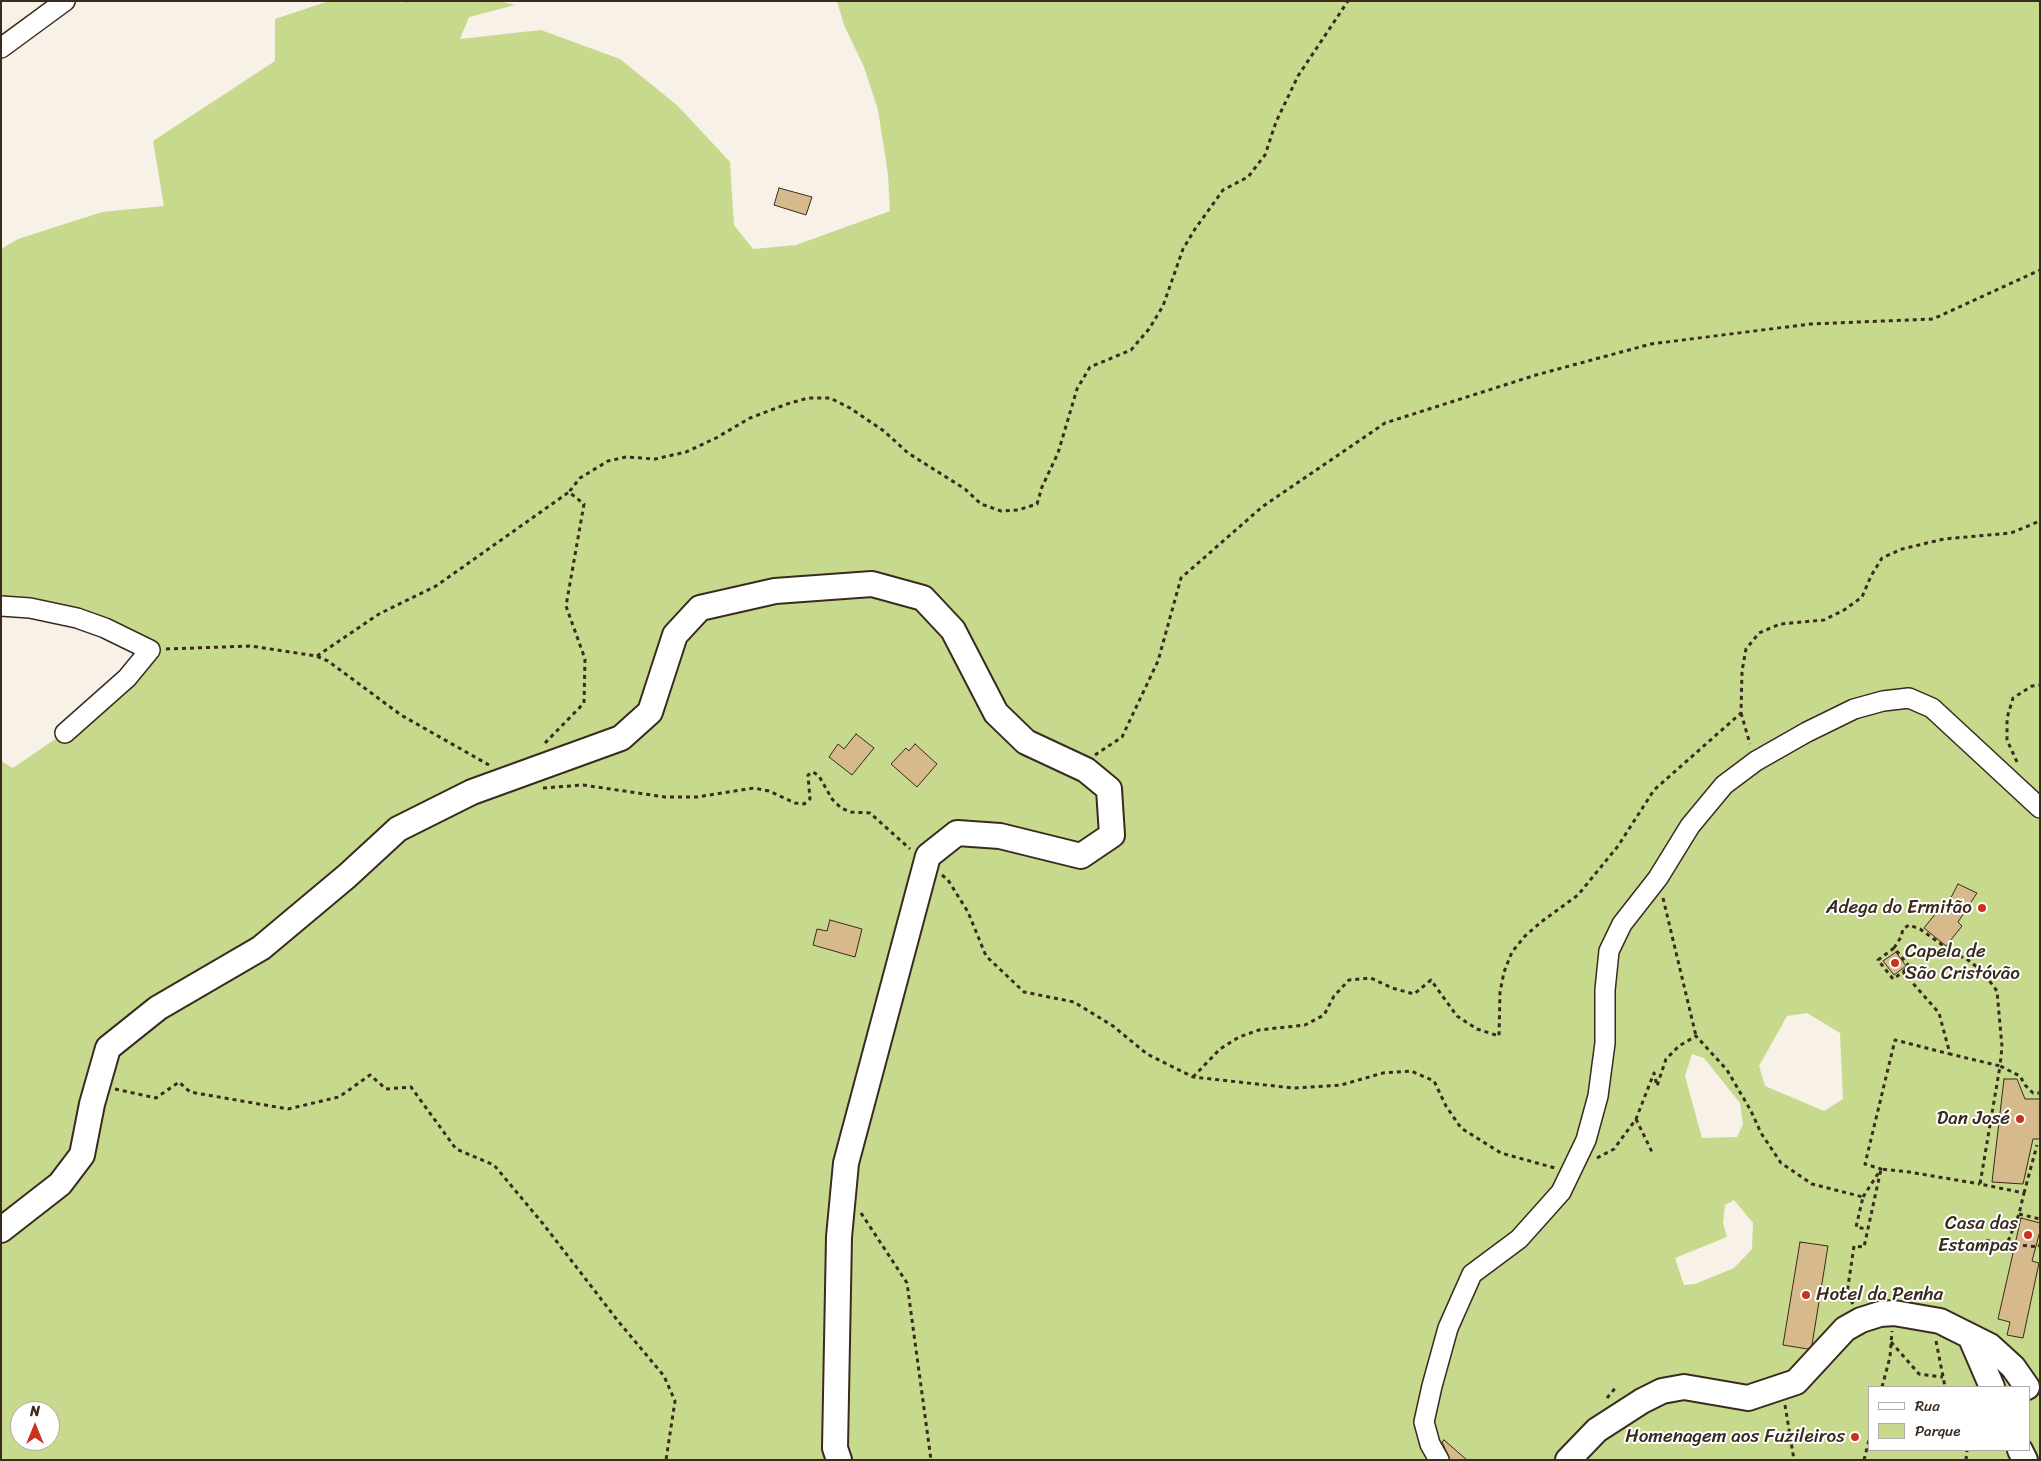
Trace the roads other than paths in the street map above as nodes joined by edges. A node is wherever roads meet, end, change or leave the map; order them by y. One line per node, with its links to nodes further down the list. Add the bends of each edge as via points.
1 (65, 1): 2 (street)
2 (1, 48)
3 (1, 606): 4 (street, via 30,608 76,618 150,650 127,678)
4 (64, 733)
5 (2040, 808): 13 (street, via 1932,708 1908,698 1854,709 1756,761 1724,785 1690,826 1658,878 1622,924 1609,951 1605,1042 1598,1096 1586,1140 1561,1192 1519,1239 1472,1274 1448,1328 1424,1422)
6 (1, 1230): 12 (street, via 60,1184 82,1155 108,1048 158,1008 261,948 398,829 472,792 621,738 650,712 675,635 700,608 776,591 872,584 923,598 953,630 996,713 1026,742 1086,770 1109,789 1112,835 1081,856 1000,836 957,833 928,856 846,1163 839,1237 835,1448)
7 (1970, 1336): 8 (street); 9 (street, via 1990,1346 2013,1367); 14 (street, via 1940,1321 1894,1313 1880,1314 1844,1329 1796,1382 1748,1398 1684,1387 1662,1391 1597,1430)
8 (1992, 1386)
9 (2026, 1386)
10 (2031, 1392): 11 (street)
11 (2040, 1405)
12 (839, 1460)
13 (1439, 1460)
14 (1568, 1460)

